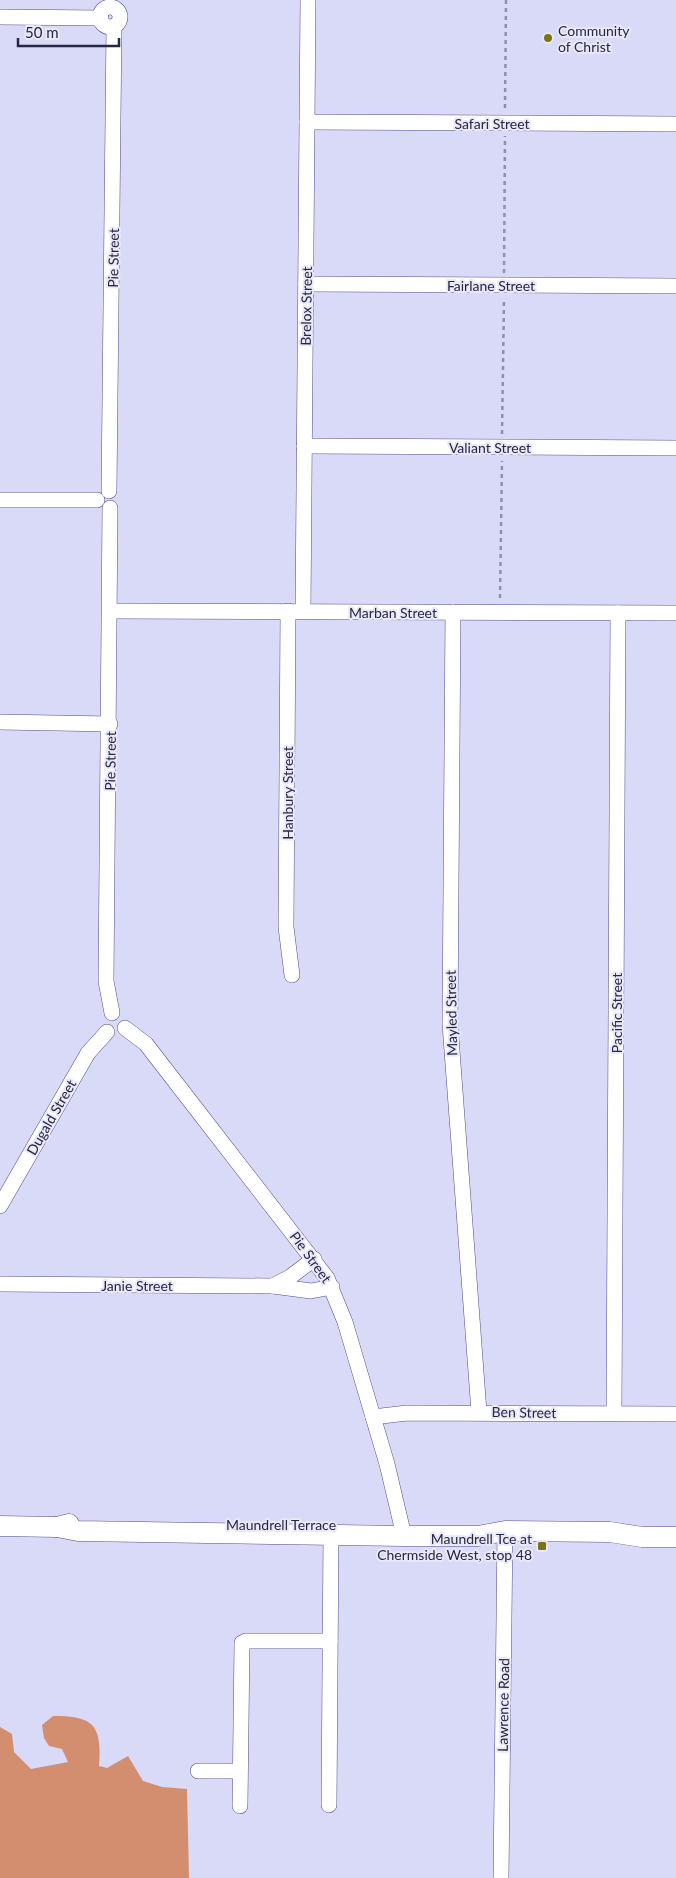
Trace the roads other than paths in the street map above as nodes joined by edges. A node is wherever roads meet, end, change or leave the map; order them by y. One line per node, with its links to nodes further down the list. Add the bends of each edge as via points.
1 (308, 0): 4 (street, Brelox Street)
2 (109, 8): 3 (street); 10 (street, Pie Street, via 105,26 114,26)
3 (0, 17)
4 (307, 122): 5 (street, Safari Street); 6 (street, Brelox Street)
5 (676, 124)
6 (306, 284): 7 (street, Fairlane Street); 8 (street, Brelox Street)
7 (676, 286)
8 (304, 446): 9 (street, Valiant Street); 15 (street, Brelox Street)
9 (676, 448)
10 (109, 491): 12 (street, via 101,492); 13 (street, via 116,501)
11 (0, 500): 12 (street)
12 (96, 500): 13 (street, via 101,508)
13 (110, 508): 14 (street, Pie Street)
14 (111, 610): 15 (street, Marban Street); 20 (street, Pie Street)
15 (296, 611): 16 (street, Marban Street); 21 (street, Hanbury Street, via 286,927)
16 (453, 612): 17 (street, Marban Street); 30 (street, Mayled Street, via 451,1040)
17 (618, 613): 18 (street, Marban Street); 31 (street, Pacific Street)
18 (676, 613)
19 (0, 722): 20 (street)
20 (110, 724): 22 (street, Pie Street, via 106,981)
21 (292, 975)
22 (112, 1013): 23 (street, via 122,1015 126,1021); 24 (street, via 104,1021)
23 (125, 1028): 24 (street, via 117,1035); 26 (street, Pie Street, via 146,1044)
24 (107, 1032): 25 (street, Dugald Street, via 88,1052)
25 (0, 1206)
26 (314, 1259): 28 (street); 29 (street, Pie Street)
27 (0, 1284): 28 (street, Janie Street)
28 (273, 1286): 29 (street, Janie Street, via 310,1291)
29 (332, 1287): 33 (street, Pie Street)
30 (479, 1412): 31 (street, Ben Street); 33 (street, Ben Street, via 393,1413)
31 (614, 1413): 32 (street, Ben Street)
32 (676, 1414)
33 (373, 1417): 37 (street, Pie Street)
34 (0, 1526): 35 (main road, Maundrell Terrace)
35 (56, 1527): 37 (main road, Maundrell Terrace, via 78,1523 315,1525); 40 (main road, Maundrell Terrace, via 78,1531)
36 (676, 1528): 39 (main road, Maundrell Terrace, via 642,1527)
37 (403, 1530): 38 (main road, Maundrell Terrace, via 478,1536); 40 (main road, Maundrell Terrace)
38 (505, 1531): 39 (main road, Maundrell Terrace); 47 (street, Lawrence Road)
39 (610, 1532): 41 (main road, Maundrell Terrace, via 642,1537)
40 (331, 1534): 42 (street)
41 (676, 1537)
42 (330, 1641): 44 (street, via 242,1643); 45 (street)
43 (198, 1770): 44 (street)
44 (240, 1771): 46 (street)
45 (329, 1805)
46 (240, 1806)
47 (501, 1878)

